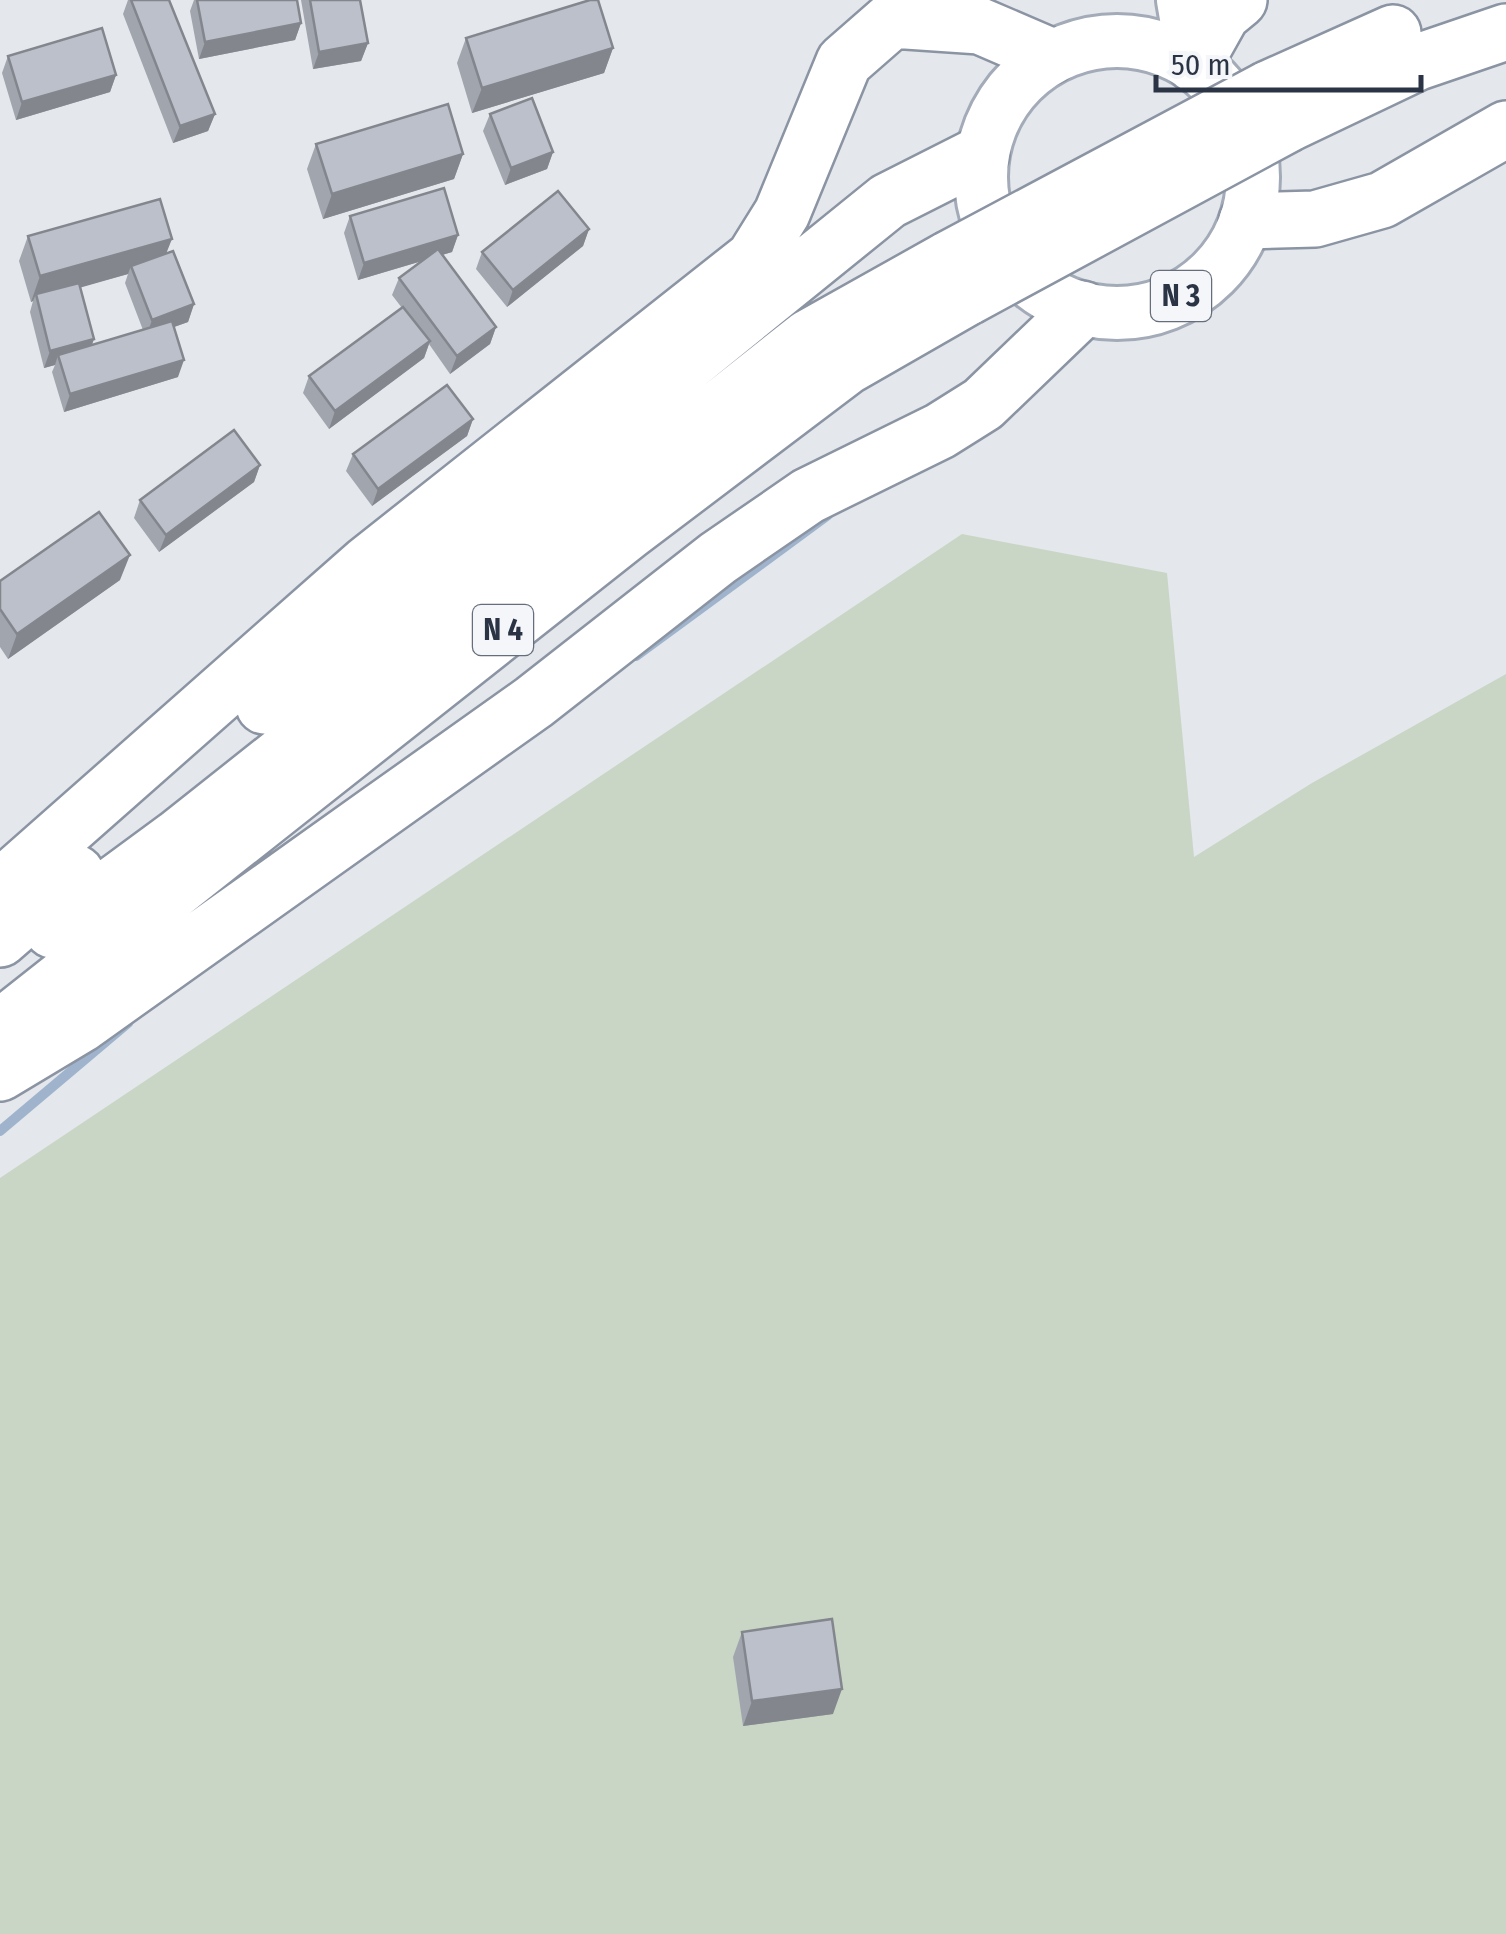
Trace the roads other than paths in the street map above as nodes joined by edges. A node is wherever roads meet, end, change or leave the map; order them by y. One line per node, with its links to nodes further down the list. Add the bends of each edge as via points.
1 (1100, 0): 7 (main road, N 3)
2 (1183, 0): 8 (main road)
3 (1239, 0): 8 (highway, via 1222,14)
4 (1486, 0): 9 (highway, N 4, via 1406,27)
5 (913, 10): 7 (highway, via 980,26); 15 (highway, via 844,62 782,213 754,258 367,564)
6 (1506, 32): 9 (highway, N 4)
7 (1050, 56): 8 (main road, N 3, via 1104,41 1152,45); 11 (main road, N 3, via 995,112)
8 (1194, 64): 12 (main road, N 3, via 1221,88 1252,151)
9 (1278, 106): 13 (highway, N 4, bridge)
10 (1506, 129): 12 (highway, via 1382,200 1315,218)
11 (981, 154): 14 (main road, N 3, via 980,194 991,234 1014,268 1045,294); 16 (highway, via 888,201 303,672)
12 (1246, 222): 14 (main road, N 3, via 1228,257 1200,286 1163,306 1123,313)
13 (959, 278): 17 (highway, N 4, via 808,338 177,838); 18 (highway, N 4)
14 (1082, 309): 19 (highway, via 983,404 808,496 439,770 80,1025)
15 (0, 888)
16 (0, 939)
17 (0, 969)
18 (0, 1028)
19 (0, 1073)

